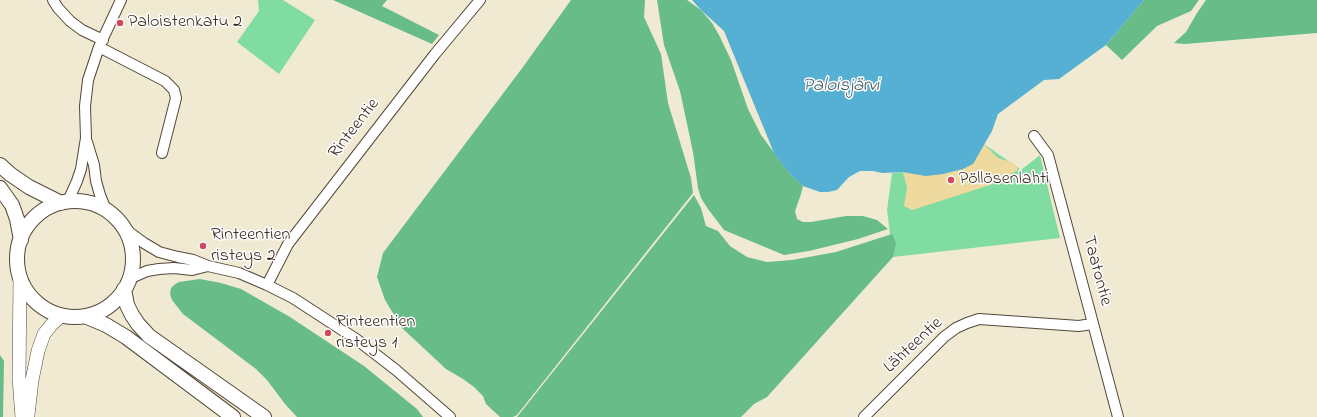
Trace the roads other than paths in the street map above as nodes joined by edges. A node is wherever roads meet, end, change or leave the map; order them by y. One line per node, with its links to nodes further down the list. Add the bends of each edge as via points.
1 (53, 0): 4 (street, via 70,21)
2 (120, 0): 4 (street)
3 (480, 0): 17 (street, Rinteentie, via 288,244)
4 (101, 44): 6 (street, via 86,90); 7 (street, via 165,81 174,90 176,98)
5 (1034, 136): 20 (street, Taatontie, via 1048,156)
6 (86, 138): 10 (street, via 79,175); 11 (street)
7 (162, 153)
8 (0, 165): 10 (main road, via 29,187)
9 (0, 188): 13 (main road, via 12,205)
10 (64, 202): 11 (main road, via 82,201); 13 (main road, via 38,215)
11 (106, 210): 12 (main road)
12 (125, 229): 14 (street, via 159,252); 16 (main road, via 133,251 133,266)
13 (21, 240): 15 (main road, via 17,257)
14 (208, 266): 16 (street, via 192,270 159,269 147,272); 17 (street, via 239,273)
15 (20, 277): 18 (main road, via 28,292 38,302); 21 (street, via 19,378)
16 (127, 284): 19 (main road, via 117,299 107,307); 24 (main road, via 127,305 138,324 149,336)
17 (267, 285): 25 (street, via 314,310 356,339)
18 (61, 316): 19 (main road); 22 (street, via 44,334 38,351)
19 (87, 316): 23 (main road, via 126,337)
20 (1092, 324): 26 (street, Lähteentie, via 1079,326 979,320 967,323 944,337); 27 (street, Taatontie)
21 (22, 417)
22 (27, 417)
23 (233, 417)
24 (264, 417)
25 (450, 417)
26 (864, 417)
27 (1118, 417)

